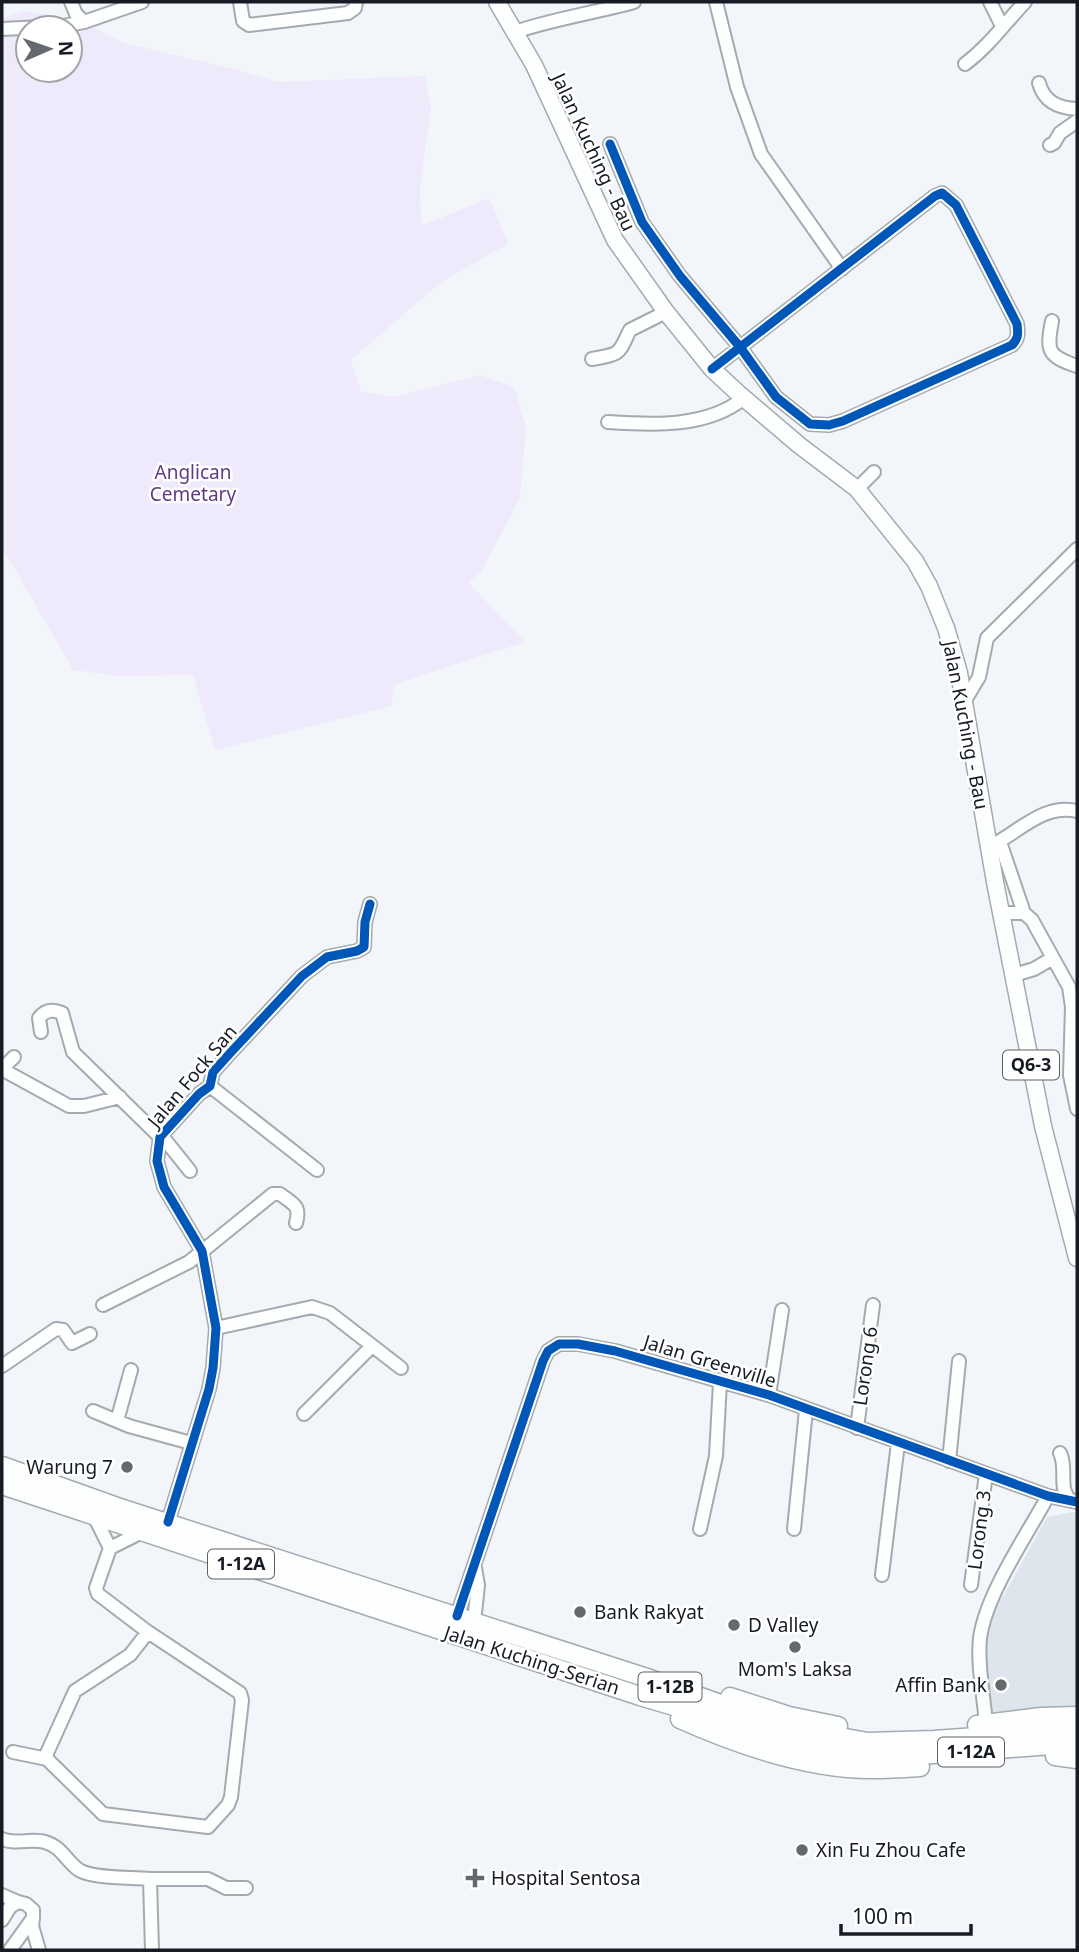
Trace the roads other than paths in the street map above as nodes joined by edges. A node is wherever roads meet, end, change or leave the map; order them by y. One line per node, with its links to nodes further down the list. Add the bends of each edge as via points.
1 (142, 2): 9 (street)
2 (240, 2): 3 (street, via 243,21 249,25 348,13)
3 (356, 2)
4 (497, 2): 11 (main road, Jalan Kuching - Bau / Q6-3)
5 (634, 2): 11 (street)
6 (716, 2): 18 (street, via 737,87 761,154)
7 (990, 2): 10 (street)
8 (1025, 2): 10 (street)
9 (84, 22)
10 (1002, 26): 12 (street)
11 (515, 32): 19 (main road, Jalan Kuching - Bau / Q6-3, via 615,240)
12 (965, 64)
13 (1039, 83): 14 (street, via 1042,94 1057,106)
14 (1077, 109)
15 (1077, 121): 17 (street)
16 (610, 145): 21 (street, via 642,222)
17 (1050, 145)
18 (842, 269): 21 (street); 21 (street, via 942,193 956,205 1017,324 1017,339 888,402 829,425 810,424 795,414 776,397)
19 (666, 312): 22 (street, via 631,330 617,354); 24 (main road, Jalan Kuching - Bau / Q6-3)
20 (1052, 321): 23 (street, via 1051,353)
21 (740, 347): 24 (street)
22 (592, 359)
23 (1077, 366)
24 (712, 369): 25 (main road, Jalan Kuching - Bau / Q6-3)
25 (744, 398): 26 (street, via 722,411 682,422); 28 (main road, Jalan Kuching - Bau / Q6-3)
26 (608, 422)
27 (874, 472): 28 (street)
28 (857, 489): 30 (main road, Jalan Kuching - Bau / Q6-3, via 929,586 946,628)
29 (1077, 549): 30 (street, via 987,638 979,677)
30 (964, 702): 32 (main road, Jalan Kuching - Bau / Q6-3)
31 (1077, 811): 32 (street, via 1048,812)
32 (994, 845): 34 (main road, Jalan Kuching - Bau / Q6-3); 35 (street)
33 (370, 904): 40 (street, Jalan Fock San, via 364,947 327,957 302,976 214,1072)
34 (1000, 913): 35 (street); 37 (main road, Jalan Kuching - Bau / Q6-3)
35 (1024, 913): 36 (street)
36 (1053, 958): 37 (street); 42 (street, via 1069,987 1069,1075)
37 (1014, 975): 48 (main road, Jalan Kuching - Bau / Q6-3, via 1049,1156)
38 (41, 1032): 41 (street, via 43,1012 62,1013 73,1052)
39 (15, 1056): 41 (street, via 5,1066 7,1072 63,1104 84,1106)
40 (209, 1086): 43 (street, Jalan Fock San); 44 (street)
41 (120, 1097): 43 (street)
42 (1077, 1109)
43 (161, 1136): 45 (street); 47 (street, Jalan Fock San, via 157,1161 163,1187)
44 (317, 1170)
45 (190, 1171)
46 (296, 1223): 47 (street, via 297,1207 276,1193)
47 (202, 1251): 49 (street); 52 (street, Jalan Fock San)
48 (1077, 1258)
49 (103, 1305)
50 (873, 1305): 65 (street, Lorong 6)
51 (782, 1310): 60 (street)
52 (216, 1328): 54 (street, via 312,1307 330,1313); 66 (street, Jalan Fock San, via 211,1379)
53 (90, 1334): 56 (street, via 72,1343 57,1329)
54 (371, 1347): 57 (street); 63 (street)
55 (959, 1362): 69 (street)
56 (2, 1366)
57 (401, 1368)
58 (131, 1370): 64 (street)
59 (720, 1382): 60 (street, Jalan Greenville); 77 (street, via 716,1457); 81 (street, Jalan Greenville, via 578,1343 559,1344 548,1351)
60 (769, 1395): 61 (street, Jalan Greenville)
61 (806, 1410): 65 (street, Jalan Greenville); 78 (street)
62 (93, 1411): 64 (street)
63 (304, 1414)
64 (117, 1421): 66 (street)
65 (857, 1428): 67 (street, Jalan Greenville)
66 (191, 1443): 76 (street, Jalan Fock San)
67 (898, 1443): 69 (street, Jalan Greenville); 82 (street)
68 (1060, 1453): 74 (street, via 1065,1495)
69 (949, 1461): 71 (street, Jalan Greenville)
70 (2, 1466): 76 (highway, Jalan Kuching-Serian / 1-12B)
71 (986, 1474): 73 (street, Jalan Greenville); 83 (street, Lorong 3)
72 (2, 1485): 75 (highway, Jalan Kuching-Serian / 1-12A)
73 (1048, 1496): 74 (street, Jalan Greenville); 90 (street, via 986,1615 980,1639)
74 (1074, 1502)
75 (94, 1517): 79 (highway, Jalan Kuching-Serian / 1-12A); 80 (street)
76 (168, 1522): 84 (highway, Jalan Kuching-Serian / 1-12B)
77 (700, 1529)
78 (794, 1529)
79 (142, 1532): 80 (street); 88 (highway, Jalan Kuching-Serian / 1-12A)
80 (110, 1548): 86 (street, via 98,1594)
81 (475, 1568): 84 (street, Jalan Greenville); 85 (street, Jalan Greenville)
82 (882, 1575)
83 (971, 1585)
84 (457, 1616): 85 (highway, Jalan Kuching-Serian / 1-12B)
85 (474, 1622): 87 (highway, Jalan Kuching-Serian / 1-12B)
86 (148, 1632): 96 (street, via 130,1655 75,1691); 96 (street, via 240,1693 228,1805 208,1827 103,1814)
87 (645, 1677): 90 (highway, via 858,1730); 93 (highway, Jalan Kuching-Serian / 1-12B, via 788,1728)
88 (640, 1696): 93 (highway, Jalan Kuching-Serian / 1-12A, via 803,1744); 95 (highway, via 691,1724 761,1750 829,1764 870,1769)
89 (1077, 1716): 90 (highway)
90 (986, 1724)
91 (1077, 1730): 93 (highway, Jalan Kuching-Serian / 1-12B)
92 (1077, 1743): 93 (highway, Jalan Kuching-Serian / 1-12A, via 928,1756)
93 (866, 1748)
94 (13, 1752): 96 (street)
95 (1077, 1756)
96 (47, 1759)
97 (2, 1839): 98 (street, via 53,1845 86,1873)
98 (150, 1879): 99 (street, via 208,1878 226,1888); 107 (street)
99 (246, 1888)
100 (2, 1895): 101 (street)
101 (18, 1902): 102 (street, via 30,1906); 103 (street)
102 (33, 1918): 104 (street); 106 (street)
103 (2, 1920)
104 (12, 1947): 105 (street)
105 (31, 1950)
106 (39, 1950)
107 (152, 1950)

